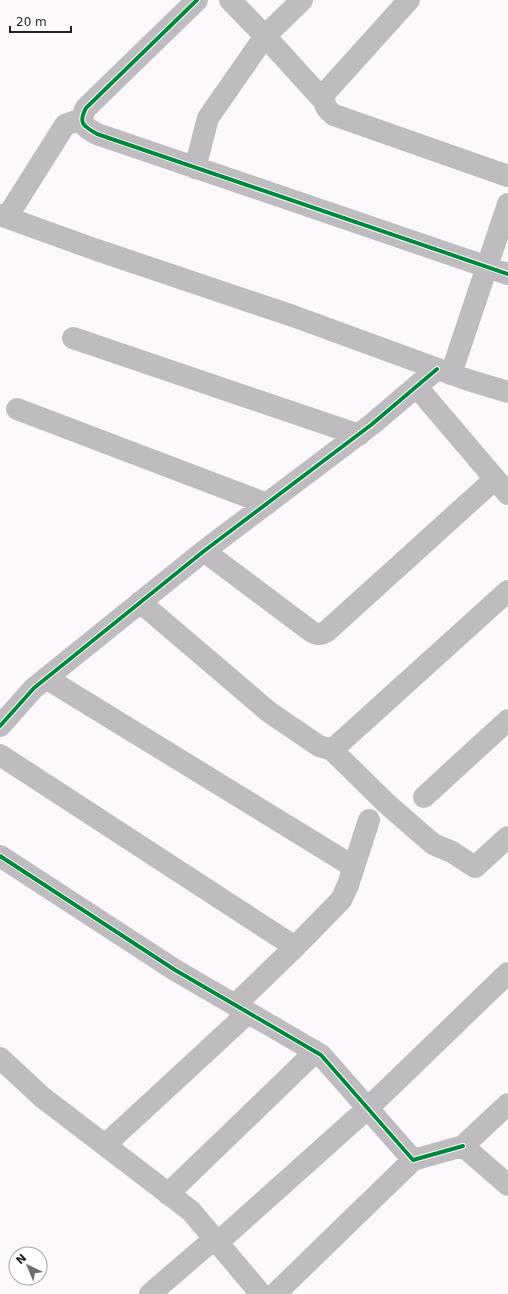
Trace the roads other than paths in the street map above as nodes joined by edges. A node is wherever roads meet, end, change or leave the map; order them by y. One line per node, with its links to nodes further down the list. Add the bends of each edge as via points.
1 (197, 0): 7 (street, via 86,108)
2 (230, 0): 5 (street)
3 (302, 0): 5 (street)
4 (408, 0): 6 (street, via 326,93)
5 (265, 36): 6 (street); 8 (street, via 208,118)
6 (324, 101): 9 (street, via 326,109 334,115)
7 (82, 117): 8 (street, via 83,124 97,134); 11 (street, via 81,120 65,125)
8 (195, 168): 12 (street)
9 (508, 176)
10 (508, 204): 12 (street)
11 (3, 216): 15 (street, via 293,316)
12 (487, 268): 13 (street); 15 (street)
13 (508, 274)
14 (73, 338): 19 (street)
15 (444, 372): 16 (street); 17 (street)
16 (417, 387): 19 (street); 20 (street)
17 (508, 392)
18 (17, 409): 21 (street)
19 (358, 435): 21 (street)
20 (502, 487): 22 (street, via 322,634 312,632)
21 (267, 504): 22 (street)
22 (204, 551): 24 (street)
23 (508, 590): 28 (street)
24 (140, 602): 25 (street); 28 (street, via 269,712 319,746)
25 (46, 678): 27 (street); 34 (street)
26 (508, 720): 30 (street)
27 (0, 726)
28 (332, 750): 32 (street, via 427,840 475,867)
29 (0, 755): 35 (street)
30 (424, 797)
31 (368, 820): 34 (street)
32 (508, 838)
33 (0, 856): 37 (street)
34 (354, 867): 35 (street, via 341,900)
35 (295, 947): 37 (street)
36 (508, 974): 41 (street)
37 (241, 1009): 38 (street); 42 (street)
38 (315, 1052): 41 (street, via 321,1055); 46 (street)
39 (0, 1058): 42 (street, via 42,1097)
40 (508, 1104): 43 (street)
41 (368, 1108): 44 (street); 47 (street)
42 (105, 1145): 46 (street)
43 (463, 1146): 44 (street); 45 (street)
44 (413, 1160): 50 (street)
45 (508, 1185)
46 (168, 1194): 47 (street, via 191,1211)
47 (216, 1241): 48 (street); 49 (street)
48 (150, 1294)
49 (261, 1294)
50 (275, 1294)

